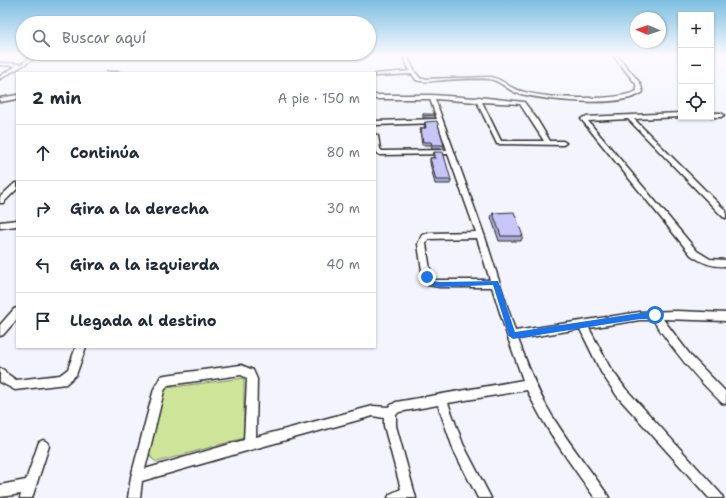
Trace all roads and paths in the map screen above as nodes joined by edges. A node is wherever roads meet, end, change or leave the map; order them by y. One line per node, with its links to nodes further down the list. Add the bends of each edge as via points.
1 (417, 77): 2 (street, via 425,81 494,79 517,91 570,100 636,95 640,92)
2 (633, 77)
3 (16, 97): 7 (street)
4 (376, 97): 5 (street)
5 (432, 97): 6 (street); 12 (street)
6 (478, 99): 15 (street, via 522,103); 15 (street, via 499,143)
7 (0, 100)
8 (714, 115): 9 (street)
9 (720, 115)
10 (629, 116): 11 (street); 20 (street); 24 (street, via 584,119 694,253 705,261 715,264)
11 (678, 116)
12 (440, 121): 13 (street); 17 (street)
13 (376, 123)
14 (376, 142): 17 (street, via 380,153)
15 (548, 143): 16 (street)
16 (563, 144)
17 (450, 152): 23 (street)
18 (16, 186): 19 (street)
19 (0, 201)
20 (726, 215)
21 (16, 223): 22 (street)
22 (0, 225)
23 (480, 235): 25 (street); 25 (street, via 425,238 422,244 427,277 431,283 439,284)
24 (726, 263)
25 (496, 282): 31 (street)
26 (16, 313): 30 (street)
27 (655, 315): 28 (street); 29 (street); 36 (street, via 676,347 700,375)
28 (726, 317)
29 (583, 325): 31 (street); 49 (street, via 605,369 621,392)
30 (0, 332)
31 (513, 336): 34 (street)
32 (81, 348): 33 (street, via 72,372 62,380 15,385)
33 (0, 373)
34 (531, 384): 35 (street); 48 (street, via 536,398 556,431)
35 (441, 399): 37 (street, via 396,406); 47 (street, via 458,447)
36 (726, 399)
37 (390, 413): 38 (street, via 373,411); 43 (street, via 390,426)
38 (250, 444): 40 (street); 40 (street, via 252,379 249,373 241,370 165,380 159,389)
39 (43, 446): 41 (street)
40 (137, 477): 45 (street)
41 (30, 486): 42 (street); 44 (street)
42 (0, 491)
43 (409, 496): 46 (street)
44 (26, 498)
45 (134, 498)
46 (394, 498)
47 (485, 498)
48 (603, 498)
49 (717, 498)

